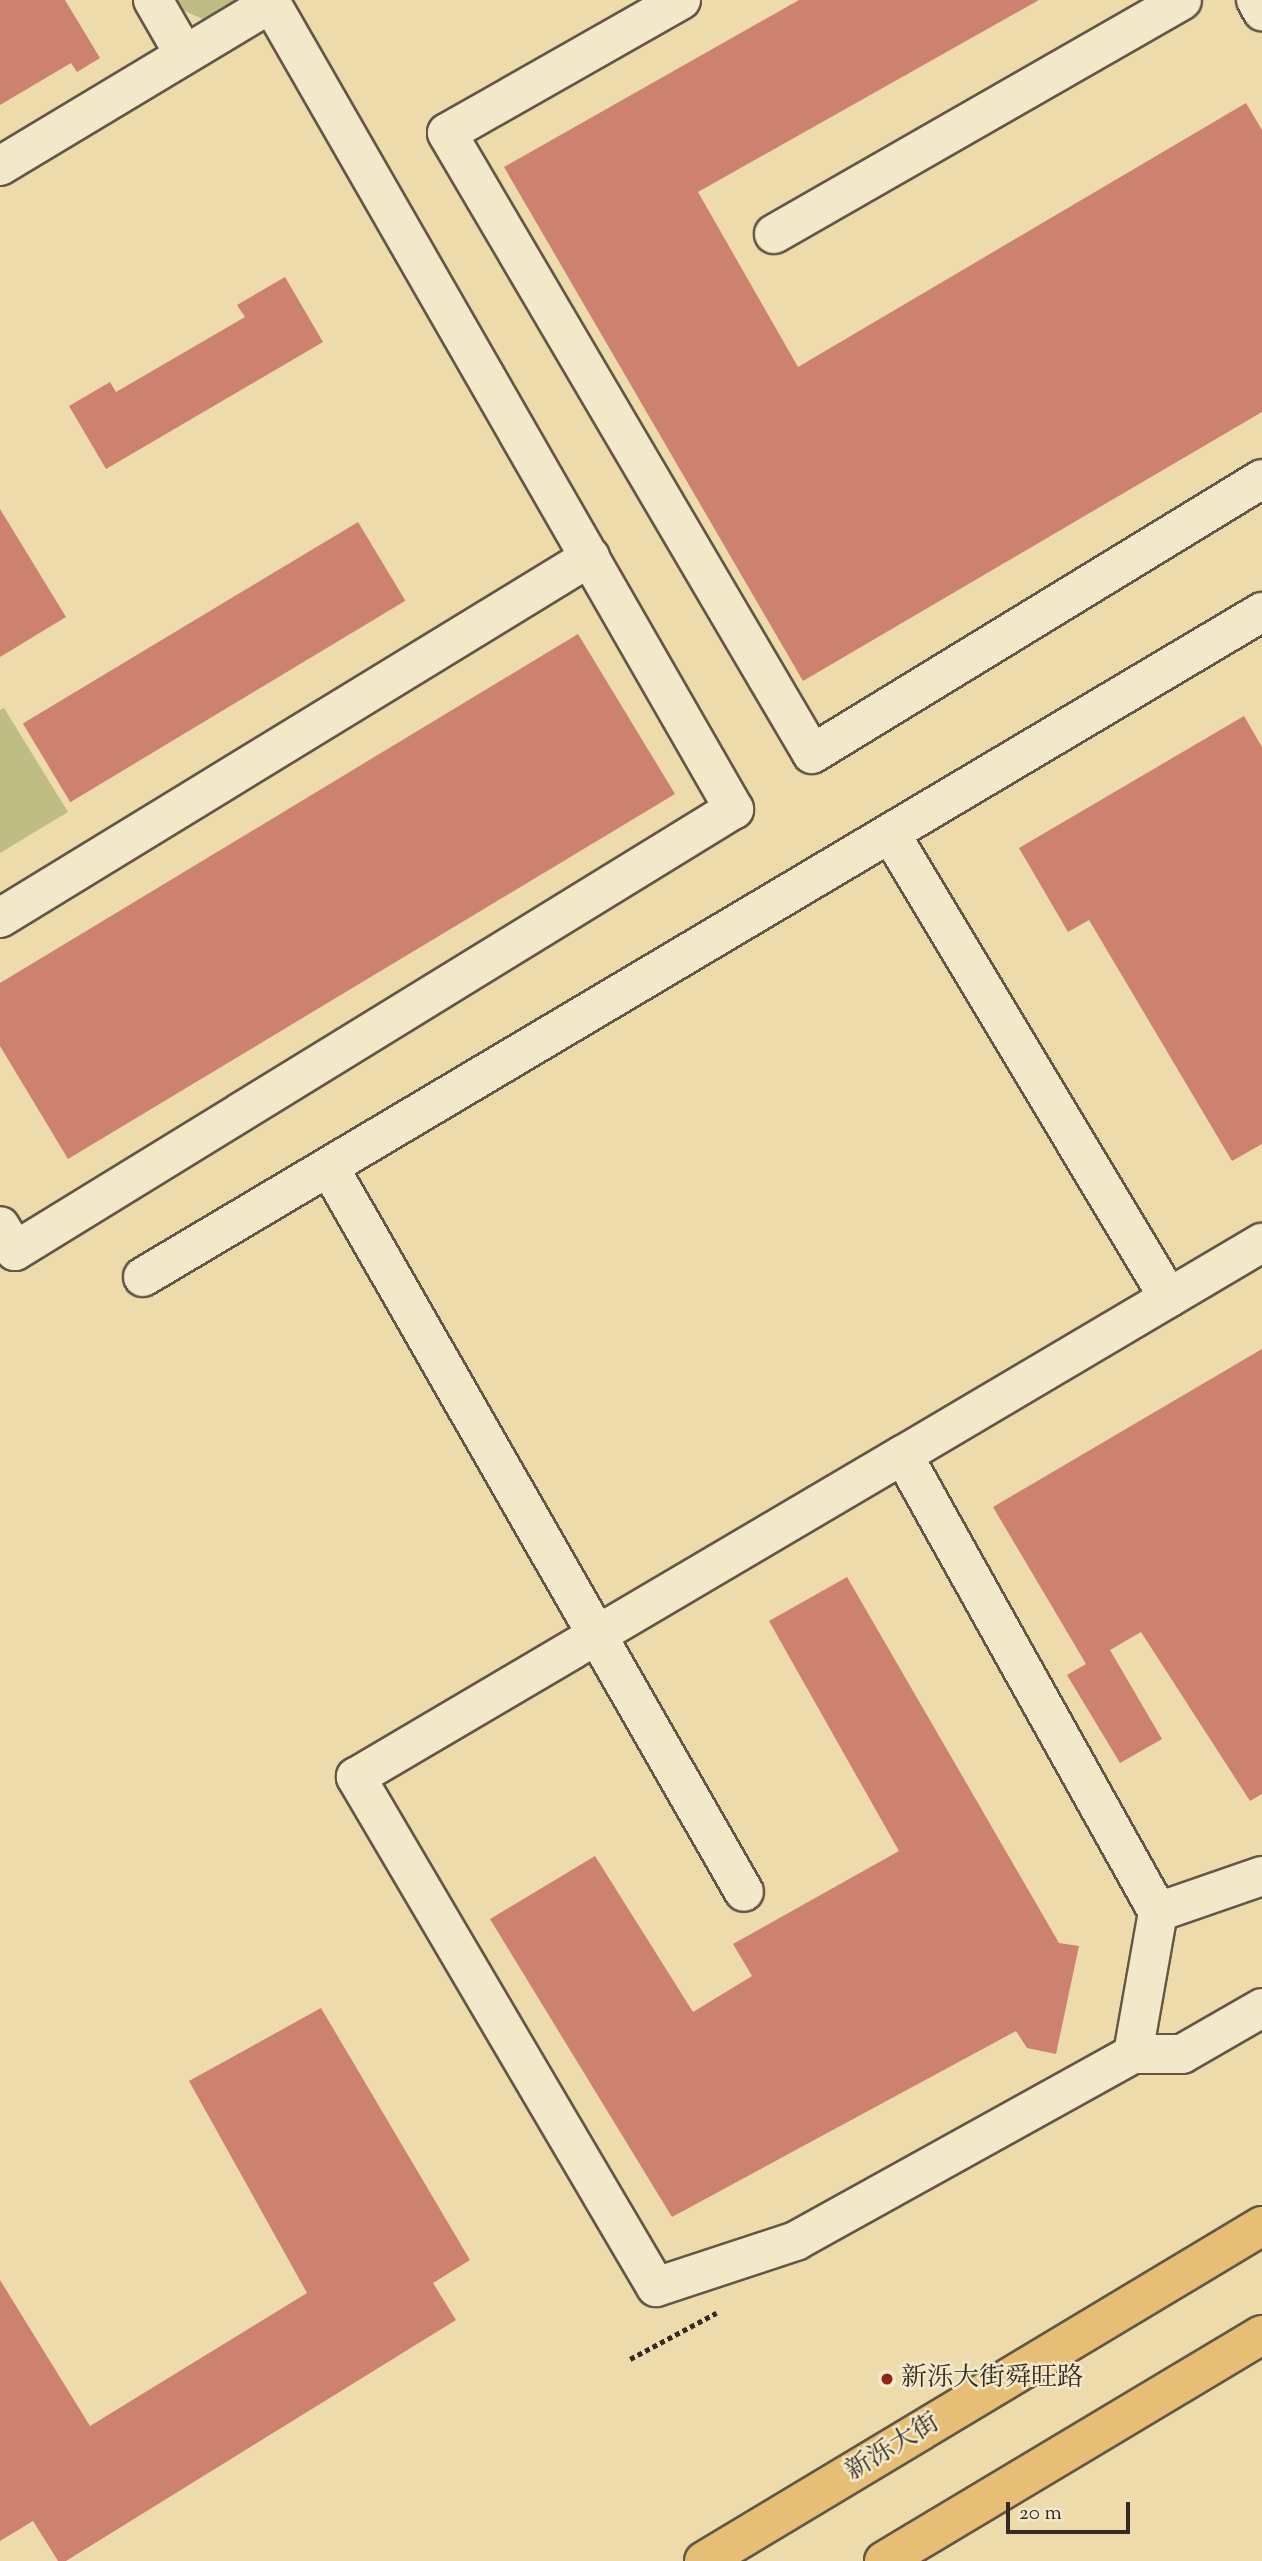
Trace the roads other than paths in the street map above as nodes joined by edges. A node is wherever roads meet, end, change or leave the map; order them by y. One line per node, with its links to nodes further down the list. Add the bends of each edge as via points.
1 (153, 0): 6 (lane)
2 (681, 0): 9 (lane, via 447,133 812,754)
3 (1182, 0): 8 (lane)
4 (1256, 0): 5 (lane)
5 (1262, 10)
6 (184, 54): 7 (lane); 10 (lane, via 271,3)
7 (0, 166)
8 (774, 234)
9 (1262, 479)
10 (590, 557): 13 (lane); 15 (lane, via 734,809 15,1251)
11 (1262, 612): 12 (lane)
12 (890, 833): 14 (lane); 18 (lane)
13 (0, 918)
14 (329, 1167): 17 (lane); 20 (lane)
15 (0, 1226)
16 (1262, 1243): 18 (lane)
17 (143, 1277)
18 (1169, 1298): 19 (lane)
19 (903, 1455): 20 (lane); 23 (lane)
20 (597, 1635): 22 (lane); 25 (lane, via 356,1777 656,2287 796,2241)
21 (1262, 1876): 23 (lane)
22 (744, 1892)
23 (1158, 1912): 25 (lane)
24 (1262, 2008): 25 (lane, via 1182,2054)
25 (1133, 2054)
26 (1262, 2226): 28 (main road, 新泺大街)
27 (1262, 2335): 29 (main road)
28 (704, 2561)
29 (884, 2561)

